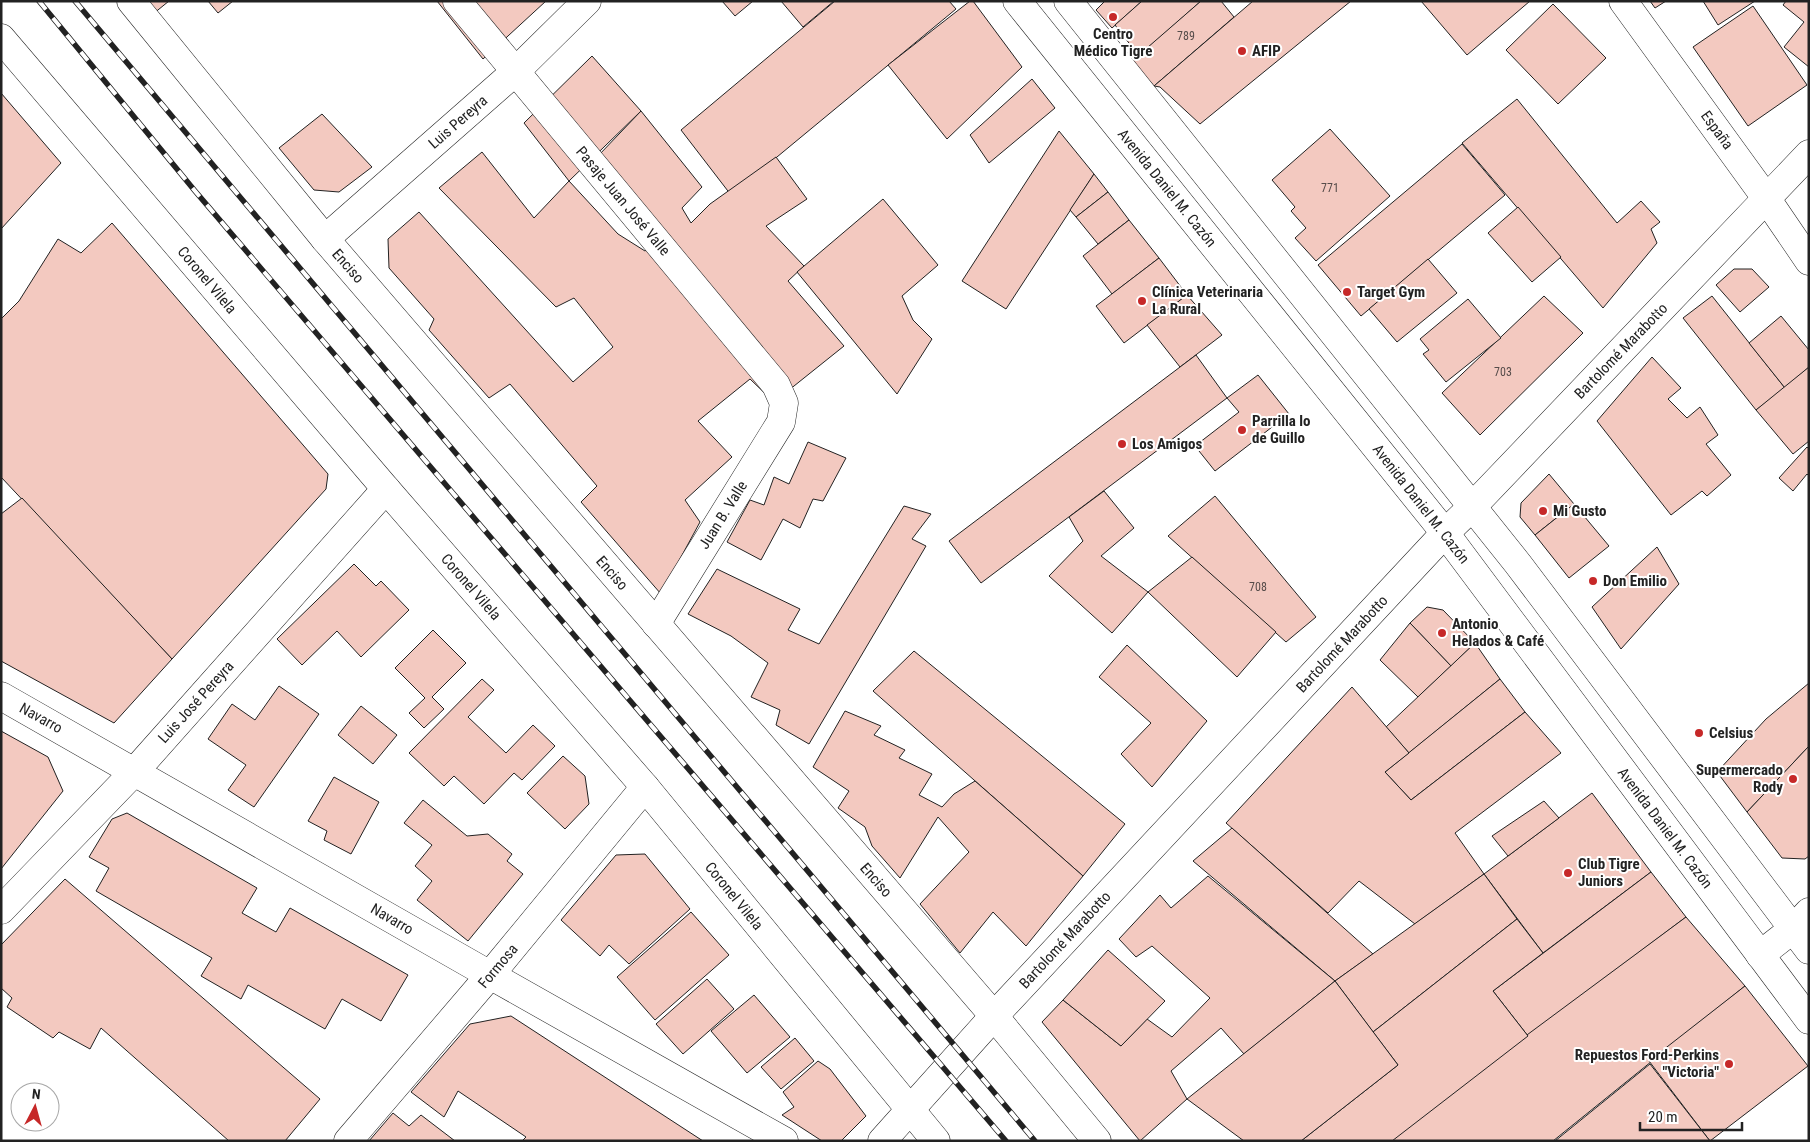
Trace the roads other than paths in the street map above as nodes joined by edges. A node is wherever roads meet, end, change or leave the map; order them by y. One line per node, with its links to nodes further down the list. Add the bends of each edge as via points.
1 (131, 1): 11 (street, Enciso)
2 (457, 1): 8 (street, Pasaje Juan José Valle)
3 (587, 1): 8 (street, Luis Pereyra)
4 (1017, 1): 16 (street, Avenida Daniel M. Cazón)
5 (1068, 1): 15 (street)
6 (1623, 1): 10 (street, España)
7 (1, 38): 14 (street, Coronel Vilela)
8 (516, 72): 11 (street, Luis Pereyra); 13 (street, Pasaje Juan José Valle, via 776,386)
9 (1809, 154): 10 (street, Bartolomé Marabotto)
10 (1766, 198): 12 (street, España); 15 (street, Bartolomé Marabotto)
11 (325, 239): 17 (street, Enciso)
12 (1809, 261)
13 (784, 403): 17 (street, Juan B. Valle, via 781,422)
14 (386, 489): 19 (street, Luis José Pereyra); 20 (street, Coronel Vilela)
15 (1472, 507): 16 (street, Bartolomé Marabotto); 22 (street)
16 (1445, 533): 24 (street, Avenida Daniel M. Cazón); 26 (street, Bartolomé Marabotto)
17 (656, 624): 26 (street, Enciso)
18 (1, 696): 19 (street, Navarro)
19 (135, 771): 21 (street, Luis José Pereyra); 25 (street, Navarro)
20 (645, 788): 25 (street, Formosa); 28 (street, Coronel Vilela)
21 (1, 910)
22 (1801, 920): 23 (street); 24 (street)
23 (1809, 950)
24 (1760, 956): 27 (street, Avenida Daniel M. Cazón)
25 (490, 976): 29 (street, Formosa); 30 (street, Navarro)
26 (994, 1016): 28 (street, Bartolomé Marabotto); 33 (street, Enciso)
27 (1809, 1020)
28 (910, 1110): 31 (street, Bartolomé Marabotto); 32 (street, Coronel Vilela)
29 (348, 1141)
30 (784, 1141)
31 (882, 1141)
32 (936, 1141)
33 (1097, 1141)

